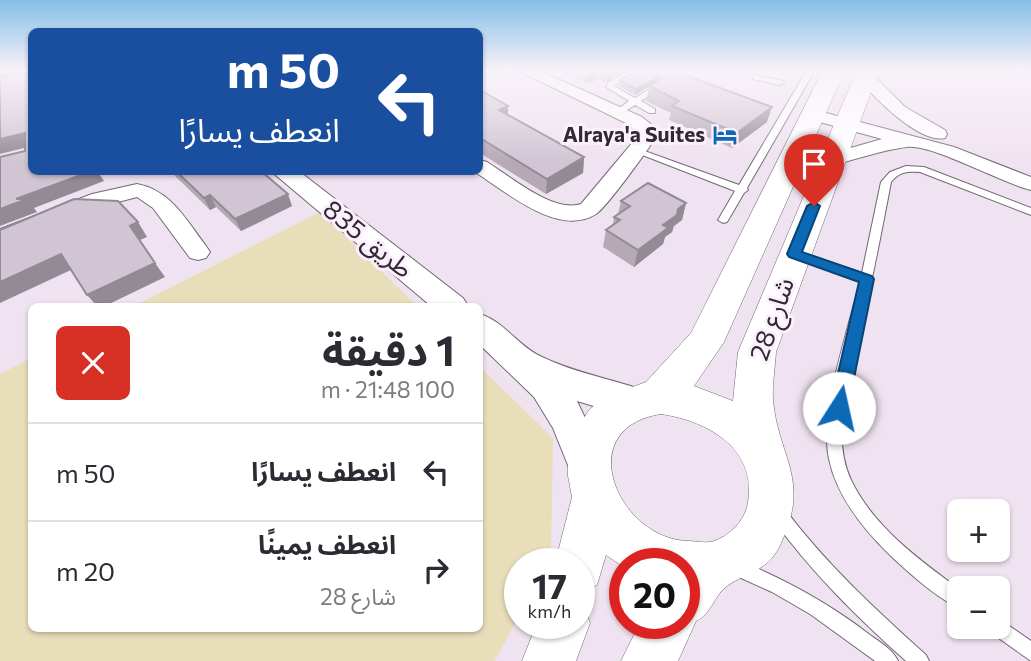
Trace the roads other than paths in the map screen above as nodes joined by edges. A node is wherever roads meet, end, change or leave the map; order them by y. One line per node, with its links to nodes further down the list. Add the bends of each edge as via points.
1 (593, 101): 8 (street)
2 (633, 101): 8 (lane)
3 (635, 101): 7 (lane)
4 (856, 101): 9 (main road, شارع 28)
5 (890, 101): 10 (street)
6 (810, 102): 9 (street); 18 (lane); 28 (main road, شارع 28, via 705,342 684,370)
7 (652, 111)
8 (618, 112): 12 (street, via 645,129 647,137)
9 (850, 118): 10 (street); 11 (street); 13 (main road, شارع 28)
10 (939, 134): 15 (street)
11 (917, 142): 13 (street, via 877,145); 17 (street)
12 (636, 151): 14 (street, via 589,209 570,215 544,207); 18 (lane)
13 (833, 159): 23 (main road, شارع 28)
14 (483, 168)
15 (1031, 168)
16 (289, 175): 25 (street, طريق 835)
17 (1031, 184)
18 (743, 190): 20 (lane)
19 (1031, 212): 24 (lane, via 921,169 897,171 886,181)
20 (723, 220)
21 (0, 238): 22 (street, via 108,195 134,190 152,195)
22 (198, 252)
23 (794, 254): 24 (lane); 29 (main road, شارع 28, via 757,352 753,398)
24 (867, 279): 36 (lane, via 834,435 836,459 866,517)
25 (448, 303)
26 (483, 329): 27 (street)
27 (531, 368): 28 (street, via 562,383); 30 (street, via 575,429)
28 (645, 399): 29 (main road, via 681,398 705,405 747,434); 30 (main road, via 610,416 593,438)
29 (762, 455): 31 (main road)
30 (591, 483): 32 (main road); 33 (main road, via 613,528)
31 (773, 505): 34 (main road, via 759,540); 44 (lane, via 849,598)
32 (582, 548)
33 (636, 548)
34 (700, 570)
35 (700, 573): 43 (lane, via 799,595)
36 (947, 591)
37 (1010, 636): 40 (lane)
38 (558, 639): 41 (main road)
39 (661, 639): 42 (main road)
40 (1031, 652)
41 (549, 661)
42 (648, 661)
43 (888, 661)
44 (920, 661)

